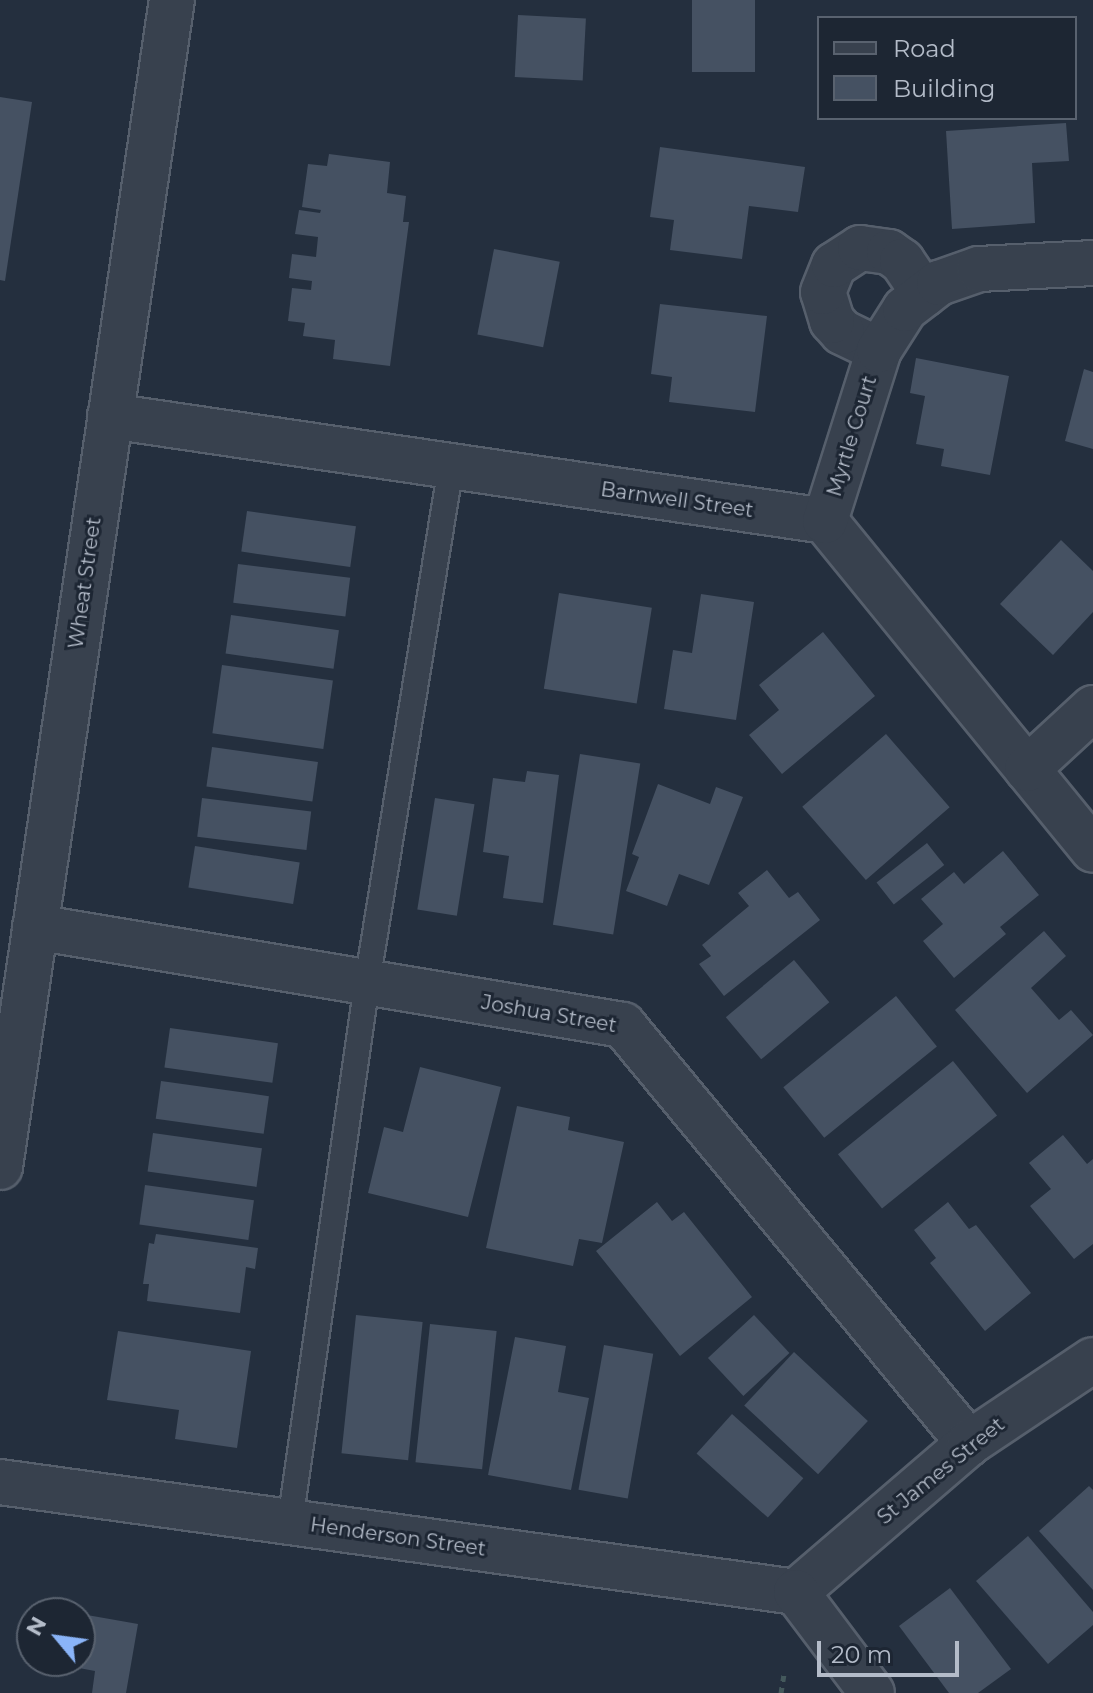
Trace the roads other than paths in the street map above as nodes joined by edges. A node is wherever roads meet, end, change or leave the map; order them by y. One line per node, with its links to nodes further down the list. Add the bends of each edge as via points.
1 (172, 0): 5 (street, Wheat Street)
2 (1093, 263): 3 (street, Myrtle Court, via 979,269)
3 (924, 294): 4 (street, Myrtle Court, via 905,309); 4 (street, Myrtle Court, via 902,261 889,252 860,248 834,265 823,292 832,321 842,332)
4 (879, 350): 7 (street, Myrtle Court)
5 (110, 416): 6 (street, Barnwell Street); 11 (street, Wheat Street)
6 (451, 466): 7 (street, Barnwell Street); 12 (lane)
7 (825, 521): 9 (street)
8 (1093, 708): 9 (street)
9 (1027, 769): 10 (street)
10 (1093, 850)
11 (35, 927): 12 (street, Joshua Street); 13 (street, Wheat Street)
12 (367, 983): 15 (street, Joshua Street, via 623,1025); 17 (lane)
13 (0, 1167)
14 (1093, 1360): 15 (street, St James Street)
15 (969, 1443): 18 (street, St James Street)
16 (0, 1482): 17 (street, Henderson Street)
17 (290, 1522): 18 (street, Henderson Street)
18 (796, 1592): 19 (street)
19 (872, 1693)

